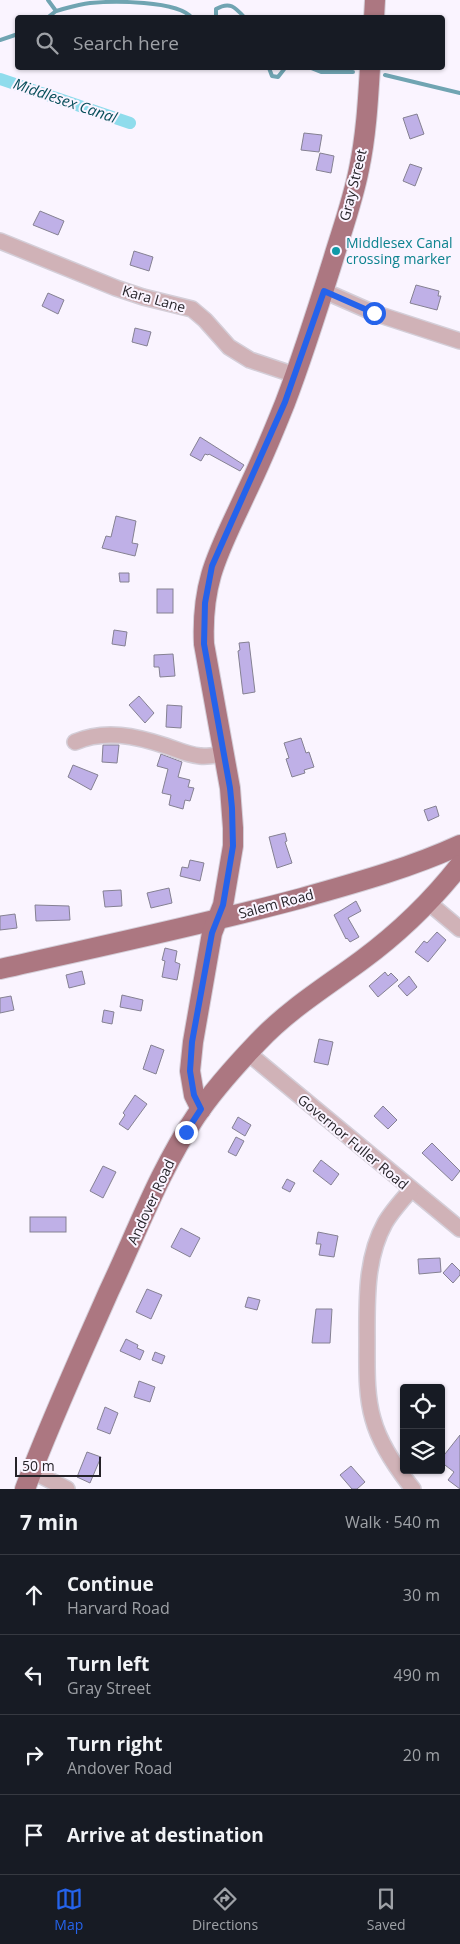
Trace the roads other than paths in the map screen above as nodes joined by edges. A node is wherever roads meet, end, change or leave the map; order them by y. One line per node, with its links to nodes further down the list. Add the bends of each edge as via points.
1 (375, 0): 2 (main road)
2 (374, 15)
3 (370, 70): 5 (main road, Gray Street, via 367,120 359,169)
4 (0, 241): 7 (street, Kara Lane, via 116,288 192,309 229,347 250,360)
5 (324, 291): 6 (street, via 374,313); 7 (main road, Gray Street)
6 (460, 341)
7 (295, 374): 9 (main road, Gray Street, via 246,493 218,550 208,584 204,644)
8 (75, 742): 9 (street, via 96,734 111,734 146,739 201,756)
9 (224, 754): 14 (main road, Gray Street, via 232,808 233,846 223,905)
10 (460, 845): 11 (main road, Salem Road)
11 (431, 858): 12 (main road); 14 (main road, Salem Road)
12 (457, 869): 13 (main road, Andover Road)
13 (429, 902): 15 (street); 17 (main road, Andover Road, via 410,922 287,1015)
14 (217, 920): 16 (main road, Salem Road); 18 (main road, Gray Street, via 192,1042 190,1071 194,1095)
15 (460, 929)
16 (0, 969)
17 (248, 1053): 18 (main road, Andover Road); 19 (street, Governor Fuller Road)
18 (201, 1109): 21 (main road, Andover Road, via 181,1140 150,1202 85,1345)
19 (411, 1190): 20 (street, Governor Fuller Road); 23 (street, via 385,1223 376,1248 368,1281 366,1366 368,1394 380,1439)
20 (460, 1229)
21 (29, 1480): 22 (street)
22 (67, 1489)
23 (413, 1489)

